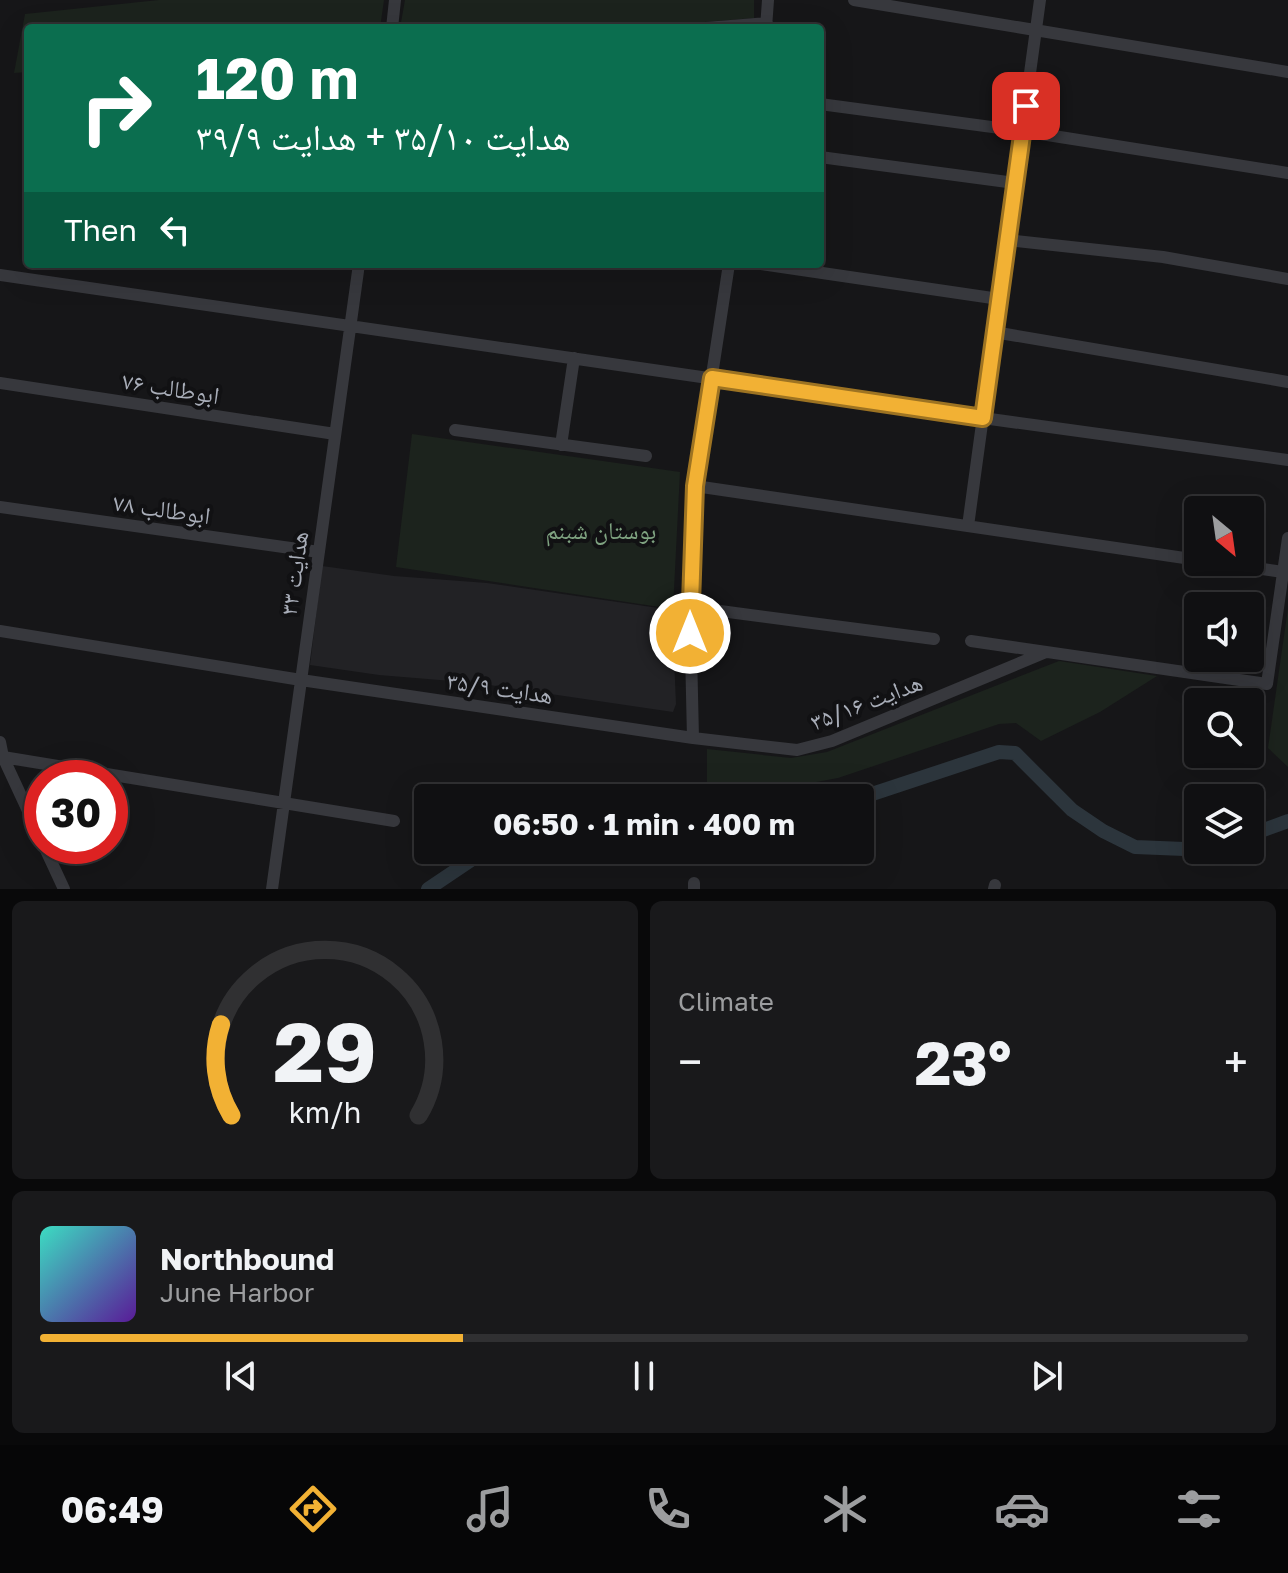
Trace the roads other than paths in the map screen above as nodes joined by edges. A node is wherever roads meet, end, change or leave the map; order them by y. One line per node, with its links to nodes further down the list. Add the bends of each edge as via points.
1 (395, 0): 5 (street)
2 (768, 0): 6 (street)
3 (854, 0): 7 (street)
4 (1040, 0): 7 (street)
5 (392, 24)
6 (767, 24)
7 (1036, 32): 8 (street); 10 (street)
8 (1288, 72)
9 (824, 105): 10 (street)
10 (1022, 131): 12 (street); 13 (street)
11 (824, 158): 13 (street)
12 (1288, 173)
13 (1015, 183): 14 (street)
14 (1007, 240): 19 (street, via 1163,257); 20 (street)
15 (358, 268): 21 (street, هدایت ۳۳)
16 (728, 268): 24 (street)
17 (788, 268): 20 (street)
18 (0, 275): 21 (street)
19 (1288, 279)
20 (999, 299): 22 (street)
21 (350, 324): 23 (street); 29 (street, هدایت ۳۳)
22 (994, 332): 25 (street); 27 (street)
23 (574, 358): 24 (street); 30 (street)
24 (712, 378): 27 (street); 33 (street)
25 (1288, 382)
26 (0, 383): 29 (street, ابوطالب ۷۶)
27 (983, 418): 32 (street); 35 (street)
28 (455, 430): 30 (street)
29 (335, 434): 37 (street, هدایت ۳۳)
30 (561, 445): 31 (street)
31 (646, 456)
32 (1288, 460)
33 (695, 486): 35 (street); 41 (street)
34 (0, 507): 37 (street, ابوطالب ۷۸)
35 (968, 526): 38 (street)
36 (1288, 538): 40 (street)
37 (319, 552): 46 (street, هدایت ۳۳)
38 (1184, 558)
39 (1264, 569): 40 (street)
40 (1283, 572): 45 (street, via 1267,684)
41 (690, 607): 43 (street); 47 (street)
42 (0, 631): 46 (street, هدایت ۳۵/۹)
43 (934, 639)
44 (971, 641): 45 (street)
45 (1046, 652): 47 (street, هدایت ۳۵/۱۶, via 832,741 797,750)
46 (301, 680): 47 (street, هدایت ۳۵/۹); 51 (street, هدایت ۳۳)
47 (693, 738)
48 (0, 742): 49 (street)
49 (3, 757): 50 (street); 51 (street)
50 (24, 803)
51 (283, 805): 52 (street); 55 (street, هدایت ۳۳)
52 (394, 821)
53 (52, 864): 54 (street)
54 (64, 889)
55 (272, 889)

